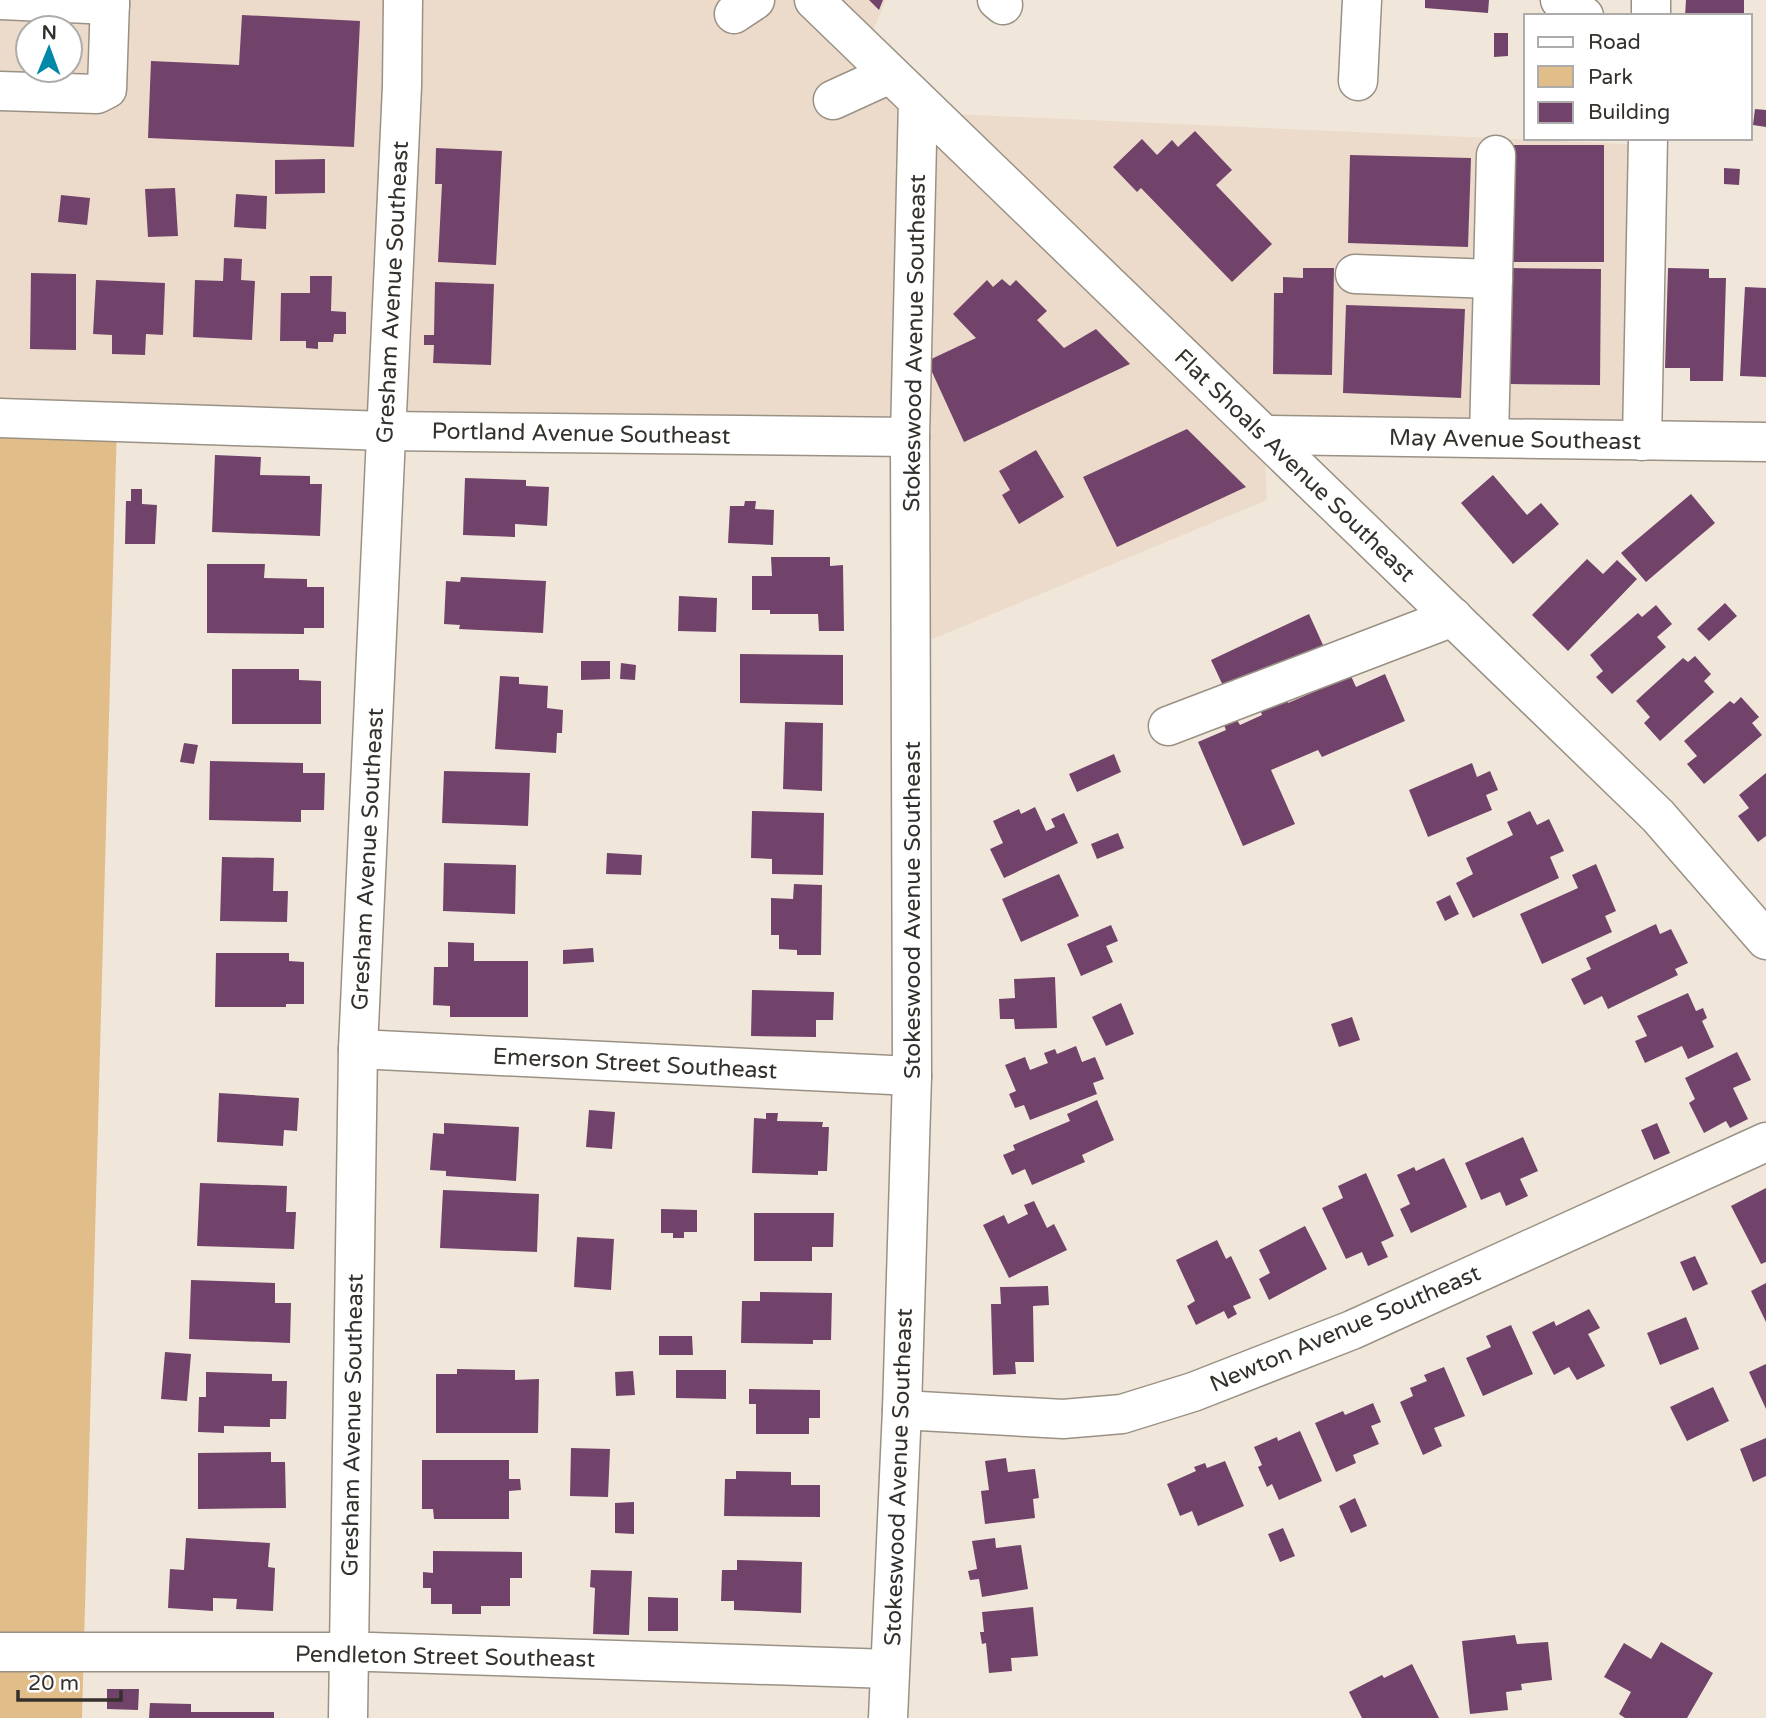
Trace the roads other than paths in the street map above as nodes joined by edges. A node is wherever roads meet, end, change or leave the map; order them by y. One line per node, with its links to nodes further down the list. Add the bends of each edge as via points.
1 (0, 0): 6 (street)
2 (403, 0): 18 (street, Gresham Avenue Southeast)
3 (814, 0): 8 (street, Flat Shoals Avenue Southeast)
4 (1362, 0): 9 (street)
5 (1560, 0): 7 (street)
6 (110, 2): 10 (street, via 107,89 97,94)
7 (1581, 14)
8 (890, 74): 11 (street); 12 (street, Flat Shoals Avenue Southeast)
9 (1359, 81)
10 (0, 91)
11 (833, 100)
12 (918, 101): 19 (street, Flat Shoals Avenue Southeast); 20 (street, Stokeswood Avenue Southeast)
13 (1648, 140): 22 (street)
14 (1496, 155): 16 (street)
15 (1355, 274): 16 (street)
16 (1493, 279): 21 (street)
17 (0, 418): 18 (street, Portland Avenue Southeast)
18 (386, 431): 20 (street, Portland Avenue Southeast); 27 (street, Gresham Avenue Southeast)
19 (1264, 435): 21 (street, May Avenue Southeast); 24 (street, Flat Shoals Avenue Southeast)
20 (911, 437): 28 (street, Stokeswood Avenue Southeast)
21 (1489, 438): 22 (street, May Avenue Southeast)
22 (1642, 441): 23 (street, May Avenue Southeast)
23 (1766, 442)
24 (1453, 617): 25 (street); 26 (street, Flat Shoals Avenue Southeast, via 1658,816)
25 (1168, 726)
26 (1766, 940)
27 (358, 1049): 28 (street, Emerson Street Southeast); 32 (street, Gresham Avenue Southeast)
28 (912, 1076): 30 (street, Stokeswood Avenue Southeast)
29 (1766, 1142): 30 (street, Newton Avenue Southeast, via 1352,1330 1193,1392 1122,1414 1063,1419)
30 (902, 1410): 33 (street, Stokeswood Avenue Southeast)
31 (0, 1652): 32 (street, Pendleton Street Southeast)
32 (348, 1652): 33 (street, Pendleton Street Southeast); 34 (street, Gresham Avenue Southeast)
33 (890, 1669): 35 (street, Stokeswood Avenue Southeast)
34 (348, 1718)
35 (888, 1718)

